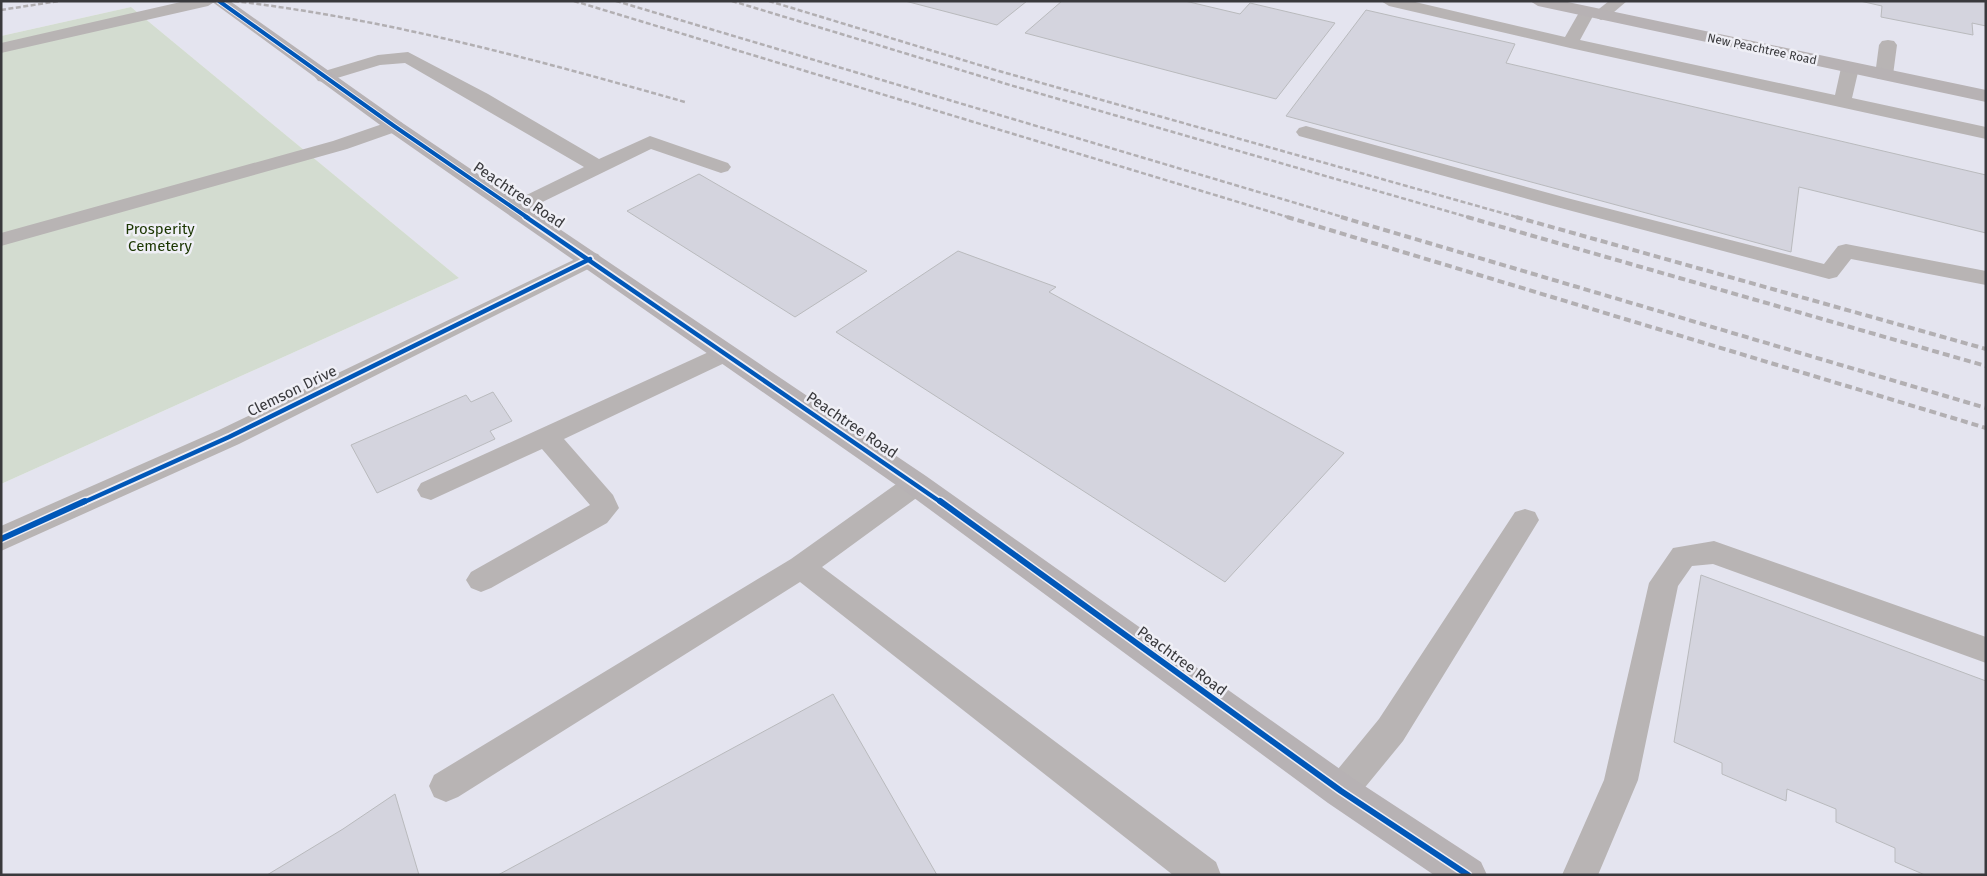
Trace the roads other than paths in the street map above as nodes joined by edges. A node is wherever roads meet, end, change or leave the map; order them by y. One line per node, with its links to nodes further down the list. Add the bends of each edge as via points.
1 (208, 1): 9 (lane)
2 (219, 1): 12 (street, Peachtree Road)
3 (1389, 1): 7 (lane)
4 (1538, 1): 6 (street, New Peachtree Road)
5 (1618, 1): 6 (lane)
6 (1594, 13): 7 (lane); 10 (street, New Peachtree Road)
7 (1570, 43): 14 (lane)
8 (1888, 45): 11 (lane)
9 (1, 48)
10 (1850, 68): 11 (street, New Peachtree Road); 14 (lane)
11 (1884, 75): 13 (street, New Peachtree Road)
12 (324, 77): 15 (street, Peachtree Road); 18 (lane, via 378,60 408,57)
13 (1986, 96)
14 (1842, 102): 17 (lane)
15 (394, 126): 20 (street, Peachtree Road); 21 (lane)
16 (1306, 132): 23 (lane, via 1829,272 1846,252)
17 (1986, 133)
18 (598, 167): 19 (lane, via 650,142); 20 (lane)
19 (721, 167)
20 (515, 208): 22 (street, Peachtree Road)
21 (1, 240)
22 (590, 259): 24 (street, Peachtree Road); 29 (street, Clemson Drive, via 229,436)
23 (1986, 278)
24 (724, 353): 25 (lane); 26 (street, Peachtree Road)
25 (546, 436): 27 (lane); 31 (lane, via 605,508)
26 (916, 484): 30 (lane); 34 (street, Peachtree Road)
27 (431, 490)
28 (1525, 520): 34 (lane, via 1391,730)
29 (1, 539)
30 (801, 568): 33 (lane); 35 (lane)
31 (480, 580)
32 (1986, 650): 37 (lane, via 1714,552 1683,556 1664,583 1621,780)
33 (446, 786)
34 (1341, 791): 36 (street, Peachtree Road)
35 (1203, 875)
36 (1468, 875)
37 (1580, 875)

